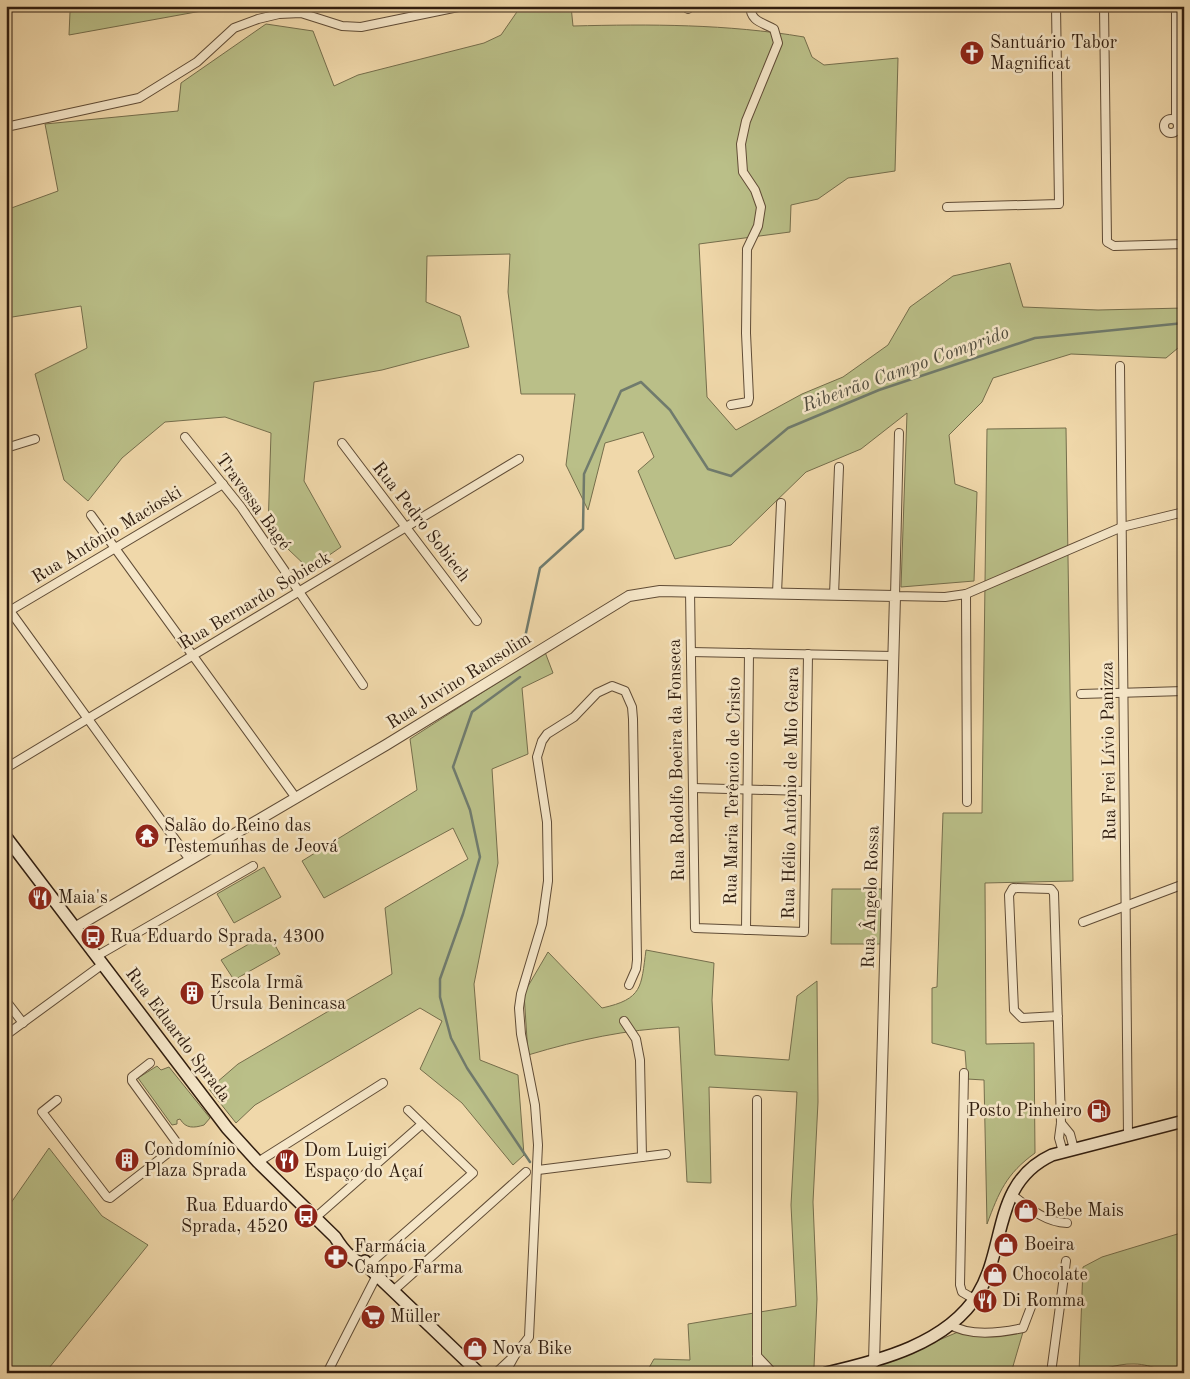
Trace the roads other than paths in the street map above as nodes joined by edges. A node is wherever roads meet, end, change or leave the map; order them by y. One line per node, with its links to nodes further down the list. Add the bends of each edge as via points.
1 (463, 6): 8 (street, via 351,27 301,13 258,19 234,28 197,62 139,98)
2 (750, 6): 12 (street, via 755,20 774,29 778,43 742,138 743,172 759,199 760,217 747,249 749,398 748,402)
3 (1056, 6): 9 (street, via 1059,204)
4 (1104, 6): 10 (street, via 1107,242 1114,246)
5 (1174, 6): 6 (street)
6 (1180, 55): 7 (street)
7 (1176, 119)
8 (6, 127)
9 (947, 206)
10 (1184, 244)
11 (1120, 366): 25 (street, Rua Frei Lívio Panizza)
12 (731, 405)
13 (899, 433): 32 (street, Rua Ângelo Rossa)
14 (186, 437): 20 (street, Travessa Bagé)
15 (35, 439): 17 (street)
16 (342, 443): 24 (street, Rua Pedro Sobiech)
17 (6, 448)
18 (519, 459): 24 (street, Rua Bernardo Sobieck)
19 (839, 467): 31 (street)
20 (223, 484): 26 (street, Rua Antônio Macioski); 28 (street, Travessa Bagé)
21 (781, 503): 29 (street)
22 (1184, 512): 25 (street)
23 (92, 515): 26 (street)
24 (406, 527): 28 (street, Rua Bernardo Sobieck); 34 (street, Rua Pedro Sobiech)
25 (1122, 527): 30 (street); 42 (street, Rua Frei Lívio Panizza)
26 (115, 548): 33 (street, Rua Antônio Macioski); 38 (street)
27 (690, 591): 29 (street, Rua Juvino Ransolim); 35 (street, Rua Rodolfo Boeira da Fonseca); 49 (street, Rua Juvino Ransolim, via 650,591 619,600)
28 (299, 592): 38 (street, Rua Bernardo Sobieck); 40 (street, Travessa Bagé)
29 (778, 593): 31 (street, Rua Juvino Ransolim)
30 (966, 594): 32 (street); 50 (street)
31 (834, 595): 32 (street, Rua Juvino Ransolim)
32 (895, 596): 39 (street, Rua Ângelo Rossa)
33 (8, 612): 44 (street)
34 (476, 620)
35 (691, 652): 36 (street); 46 (street, Rua Rodolfo Boeira da Fonseca)
36 (749, 653): 37 (street); 47 (street, Rua Maria Terêncio de Cristo)
37 (808, 654): 39 (street); 48 (street, Rua Hélio Antônio de Mio Geara)
38 (193, 656): 44 (street, Rua Bernardo Sobieck); 49 (street)
39 (893, 656): 93 (street, Rua Ângelo Rossa)
40 (363, 685)
41 (1184, 691): 42 (street)
42 (1124, 693): 43 (street); 55 (street, Rua Frei Lívio Panizza)
43 (1081, 694)
44 (88, 719): 45 (street, Rua Bernardo Sobieck); 52 (street)
45 (6, 768)
46 (693, 788): 47 (street); 58 (street, Rua Rodolfo Boeira da Fonseca, via 694,928)
47 (748, 789): 48 (street); 58 (street, Rua Maria Terêncio de Cristo)
48 (806, 791): 58 (street, Rua Hélio Antônio de Mio Geara, via 804,932)
49 (296, 798): 52 (street, Rua Juvino Ransolim)
50 (967, 802)
51 (7, 837): 57 (main road, Rua Eduardo Sprada)
52 (190, 860): 57 (street, Rua Juvino Ransolim)
53 (253, 866): 59 (street)
54 (1184, 884): 55 (street)
55 (1126, 906): 56 (street); 74 (street, Rua Frei Lívio Panizza)
56 (1083, 922)
57 (76, 927): 59 (main road, Rua Eduardo Sprada)
58 (746, 930)
59 (100, 960): 64 (street); 78 (main road, Rua Eduardo Sprada, via 211,1108)
60 (629, 985): 79 (street, via 637,960 634,734 629,697 619,687 612,686 597,693 574,717 547,734 538,757 547,822 548,881 542,924 520,994 519,1008 537,1126)
61 (6, 1001): 64 (street)
62 (1058, 1016): 62 (street, via 1053,890 1013,888 1009,894 1014,1010 1022,1018); 75 (street, via 1059,1138)
63 (624, 1021): 77 (street, via 636,1039 640,1060)
64 (23, 1023): 65 (street)
65 (6, 1035)
66 (150, 1063): 69 (street, via 132,1077 132,1081 177,1146 110,1198 42,1112)
67 (964, 1072): 88 (street, via 960,1285 962,1292)
68 (383, 1083): 78 (street)
69 (57, 1100)
70 (758, 1100): 92 (street)
71 (408, 1110): 73 (street)
72 (1184, 1121): 74 (main road)
73 (422, 1124): 82 (street); 85 (street, via 473,1173)
74 (1128, 1135): 75 (main road)
75 (1068, 1150): 81 (main road, via 1033,1166)
76 (666, 1154): 77 (street)
77 (642, 1157): 79 (street)
78 (258, 1162): 82 (main road, Rua Eduardo Sprada)
79 (538, 1170): 91 (street, via 529,1337)
80 (526, 1172): 87 (street)
81 (1011, 1194): 83 (street, via 1035,1213 1056,1222); 88 (main road, via 985,1278)
82 (315, 1218): 85 (main road, Rua Eduardo Sprada, via 363,1257)
83 (1068, 1222)
84 (1066, 1262): 102 (street)
85 (367, 1266): 86 (main road, Rua Eduardo Sprada)
86 (377, 1275): 87 (main road, Rua Eduardo Sprada); 94 (street)
87 (393, 1291): 95 (main road, Rua Eduardo Sprada)
88 (974, 1300): 90 (main road)
89 (1034, 1300): 90 (street, via 1023,1328 1003,1332 967,1331 957,1330)
90 (949, 1324): 93 (main road, via 915,1346)
91 (515, 1355): 96 (street); 97 (street)
92 (757, 1356): 98 (street); 99 (street); 100 (street)
93 (874, 1362): 101 (main road)
94 (327, 1373)
95 (479, 1373)
96 (496, 1373)
97 (505, 1373)
98 (757, 1373)
99 (763, 1373)
100 (773, 1373)
101 (826, 1373)
102 (1051, 1373)

